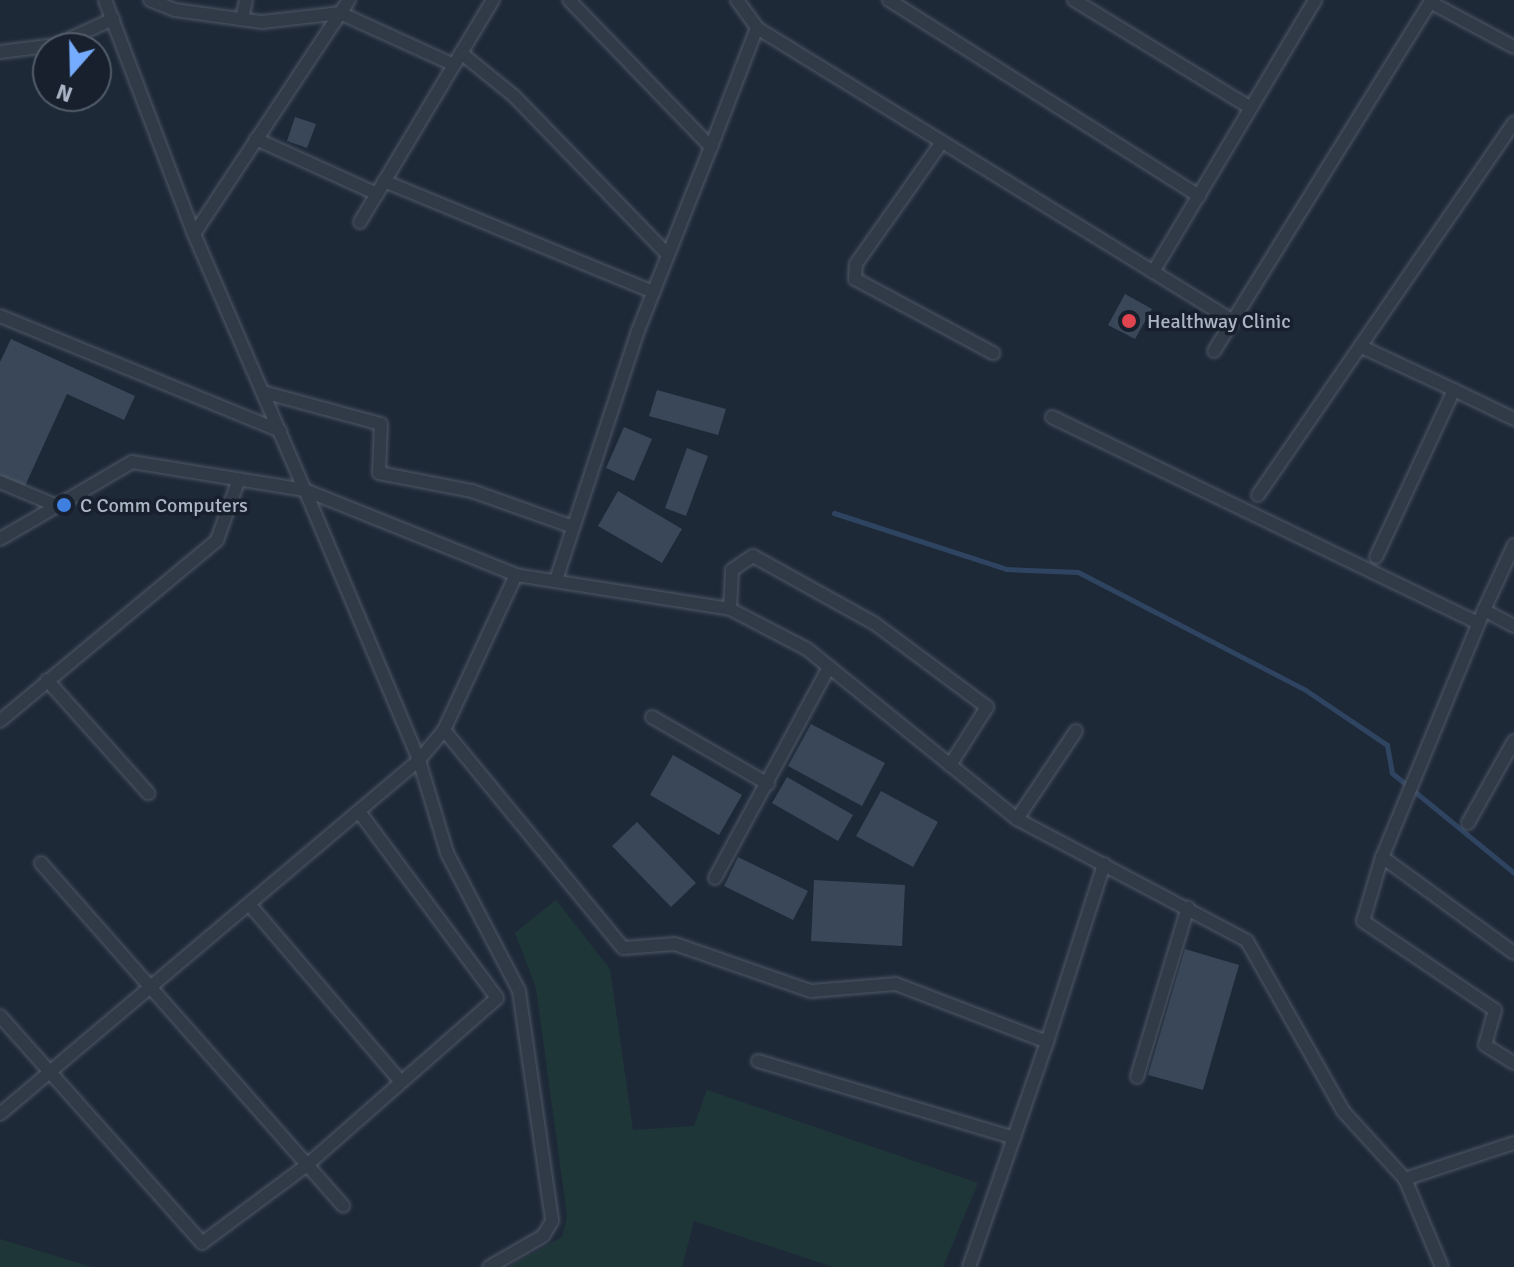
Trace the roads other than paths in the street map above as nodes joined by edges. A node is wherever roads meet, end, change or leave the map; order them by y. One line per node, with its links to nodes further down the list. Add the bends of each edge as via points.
1 (105, 0): 13 (street)
2 (150, 0): 14 (street)
3 (246, 0): 14 (street)
4 (349, 0): 12 (street)
5 (493, 0): 18 (street)
6 (569, 0): 24 (street)
7 (737, 0): 15 (street)
8 (889, 0): 27 (street)
9 (1074, 0): 20 (street)
10 (1315, 0): 20 (street)
11 (1430, 1): 16 (street); 34 (street)
12 (340, 13): 14 (street); 19 (street); 22 (street)
13 (113, 19): 17 (street, via 56,45); 29 (street)
14 (242, 19)
15 (757, 28): 23 (street); 24 (street)
16 (1514, 47)
17 (0, 52)
18 (461, 53): 19 (street); 30 (street, via 514,96)
19 (454, 65): 25 (street)
20 (1251, 108): 27 (street)
21 (1514, 122): 35 (street)
22 (256, 139): 26 (street); 29 (street)
23 (942, 142): 31 (street); 37 (street, via 856,264 855,279)
24 (711, 147): 30 (street)
25 (384, 181): 26 (street); 32 (street)
26 (377, 194): 28 (street)
27 (1199, 196): 31 (street)
28 (360, 222)
29 (194, 234): 39 (street)
30 (668, 255): 32 (street)
31 (1153, 272): 34 (street)
32 (653, 292): 48 (street)
33 (0, 316): 42 (street)
34 (1233, 321): 36 (street)
35 (1364, 348): 38 (street); 46 (street)
36 (1214, 351)
37 (993, 353)
38 (1454, 390): 41 (street); 51 (street)
39 (263, 392): 42 (street); 48 (street, via 381,424 379,473 472,491)
40 (1052, 417): 56 (street)
41 (1514, 419)
42 (280, 431): 45 (street)
43 (239, 479): 45 (street); 47 (street, via 132,462); 59 (street, via 217,540)
44 (0, 482): 47 (street)
45 (305, 490): 52 (street); 65 (street)
46 (1258, 495)
47 (57, 506): 49 (street)
48 (573, 527): 53 (street)
49 (0, 539)
50 (1513, 551): 55 (street)
51 (1376, 557)
52 (516, 575): 53 (street); 62 (street)
53 (557, 577): 54 (street)
54 (730, 609): 58 (street); 66 (street, via 732,570 753,556 874,623 987,707)
55 (1484, 610): 56 (street); 57 (street)
56 (1478, 623): 72 (street)
57 (1514, 626)
58 (829, 667): 66 (street); 67 (street)
59 (47, 680): 61 (street); 68 (street)
60 (652, 717): 67 (street)
61 (0, 721)
62 (444, 730): 65 (street); 81 (street, via 623,948 675,944 811,991 896,984)
63 (1076, 731): 70 (street)
64 (1514, 741): 71 (street)
65 (419, 760): 69 (street); 93 (street, via 447,853 519,991 552,1221 543,1236)
66 (950, 765): 70 (street)
67 (768, 784): 75 (street)
68 (148, 793)
69 (360, 813): 76 (street); 86 (street, via 497,998)
70 (1017, 819): 74 (street)
71 (1468, 823)
72 (1382, 857): 78 (street); 83 (street, via 1363,921 1495,1010 1485,1045)
73 (41, 863): 79 (street)
74 (1104, 864): 77 (street); 81 (street)
75 (715, 878)
76 (249, 904): 79 (street); 86 (street)
77 (1188, 907): 85 (street); 91 (street, via 1247,941 1343,1111)
78 (1514, 953)
79 (149, 986): 84 (street); 90 (street)
80 (0, 1016): 84 (street)
81 (1047, 1042): 88 (street)
82 (758, 1061): 88 (street)
83 (1514, 1063)
84 (51, 1073): 87 (street); 90 (street, via 202,1243)
85 (1137, 1077)
86 (401, 1082): 90 (street)
87 (0, 1114)
88 (1014, 1138): 94 (street)
89 (1514, 1143): 91 (street)
90 (307, 1165): 92 (street)
91 (1405, 1179): 95 (street)
92 (343, 1206)
93 (489, 1267)
94 (969, 1267)
95 (1442, 1267)

